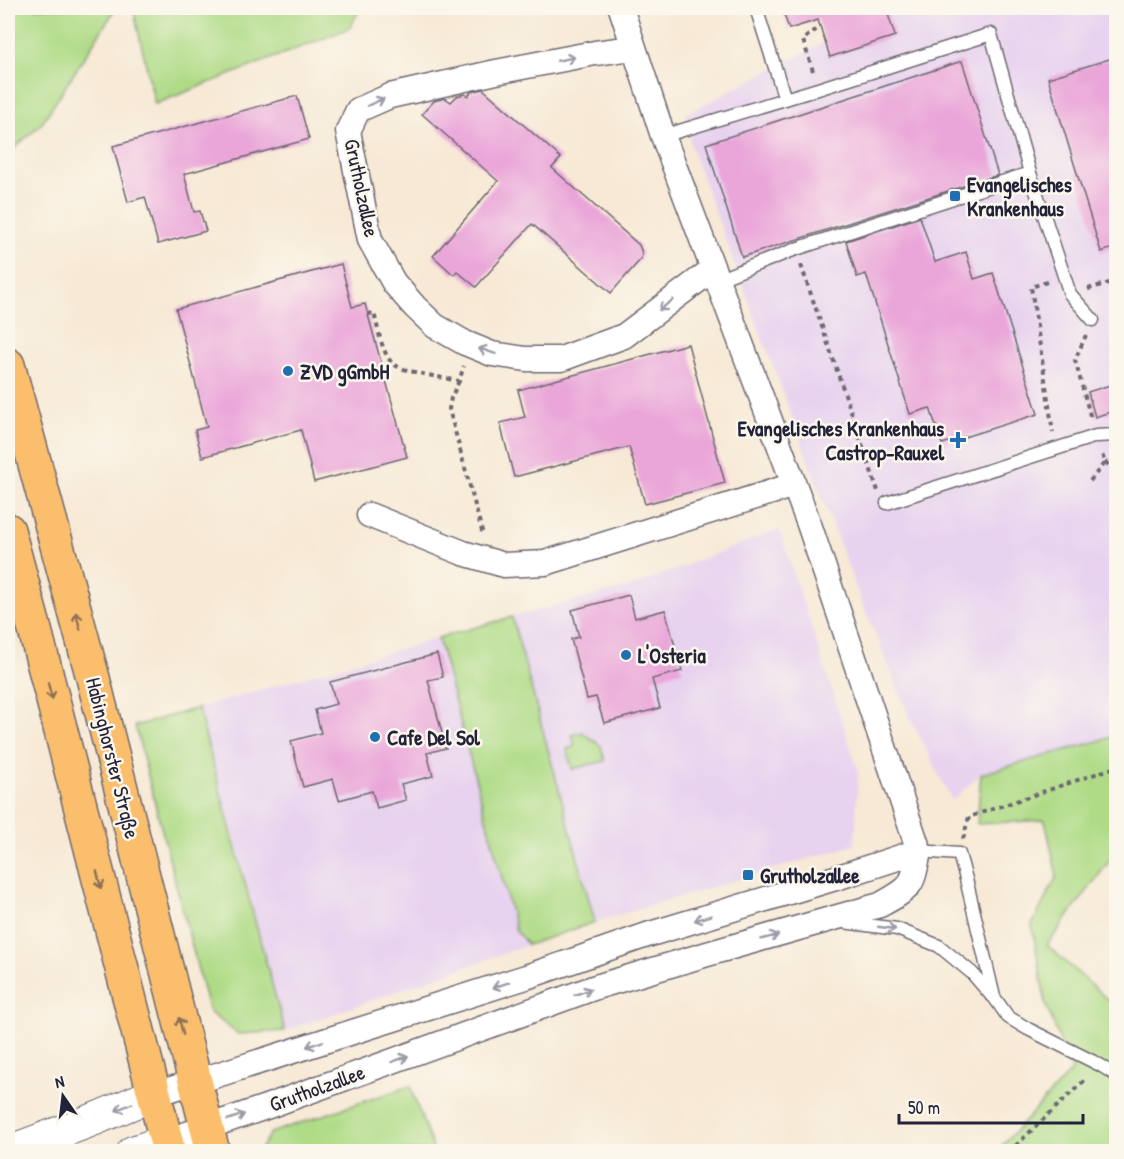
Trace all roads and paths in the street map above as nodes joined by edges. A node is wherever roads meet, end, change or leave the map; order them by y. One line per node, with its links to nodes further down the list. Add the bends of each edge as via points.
1 (621, 8): 4 (street, Grutholzallee)
2 (756, 8): 6 (lane)
3 (821, 28): 5 (path, via 802,40)
4 (633, 48): 7 (street, Grutholzallee); 16 (street, Grutholzallee, one-way to 4, via 435,326 415,307 394,283 370,240 348,131 358,110 411,91)
5 (818, 89): 6 (lane); 8 (lane, via 991,34)
6 (784, 99): 7 (lane)
7 (663, 136): 10 (street, Grutholzallee)
8 (1030, 173): 9 (lane); 11 (lane)
9 (796, 249): 10 (lane); 25 (path)
10 (715, 275): 16 (street, Grutholzallee, one-way to 16, via 624,336 561,359 492,354); 24 (street, Grutholzallee)
11 (1065, 277): 13 (lane); 20 (path, via 1031,287)
12 (1116, 281): 13 (path)
13 (1070, 294): 15 (lane)
14 (368, 314): 19 (path, via 374,313 382,344 394,365)
15 (1093, 320): 17 (path)
16 (470, 346): 19 (path)
17 (1075, 360)
18 (8, 365): 36 (main road, Habinghorster Straße, one-way to 18, via 93,678)
19 (459, 381): 28 (path, via 449,409)
20 (1053, 432)
21 (1116, 435): 25 (lane, via 1096,436)
22 (1105, 462): 23 (path)
23 (1116, 466)
24 (794, 484): 28 (street, via 545,563 504,565); 30 (street, Grutholzallee)
25 (884, 501)
26 (369, 515): 28 (street)
27 (8, 530): 37 (main road, Habinghorster Straße, one-way to 37)
28 (488, 560)
29 (1116, 767): 31 (path, via 969,817)
30 (919, 851): 31 (lane, Grutholzallee); 32 (street, Grutholzallee, via 913,882 902,894); 36 (street, Grutholzallee, one-way to 36)
31 (959, 854): 33 (lane)
32 (829, 921): 33 (lane, one-way to 33, via 897,929 939,946); 38 (street, Grutholzallee, one-way to 32, via 277,1103 596,987)
33 (994, 997): 34 (lane, via 1008,1017)
34 (1100, 1065): 35 (lane); 42 (path)
35 (1116, 1076)
36 (195, 1082): 37 (street, Grutholzallee); 38 (main road, Habinghorster Straße)
37 (154, 1094): 39 (main road, Habinghorster Straße); 40 (street, one-way to 40)
38 (210, 1139): 39 (street, Grutholzallee)
39 (167, 1146): 41 (street)
40 (8, 1152)
41 (133, 1152)
42 (1009, 1152)

